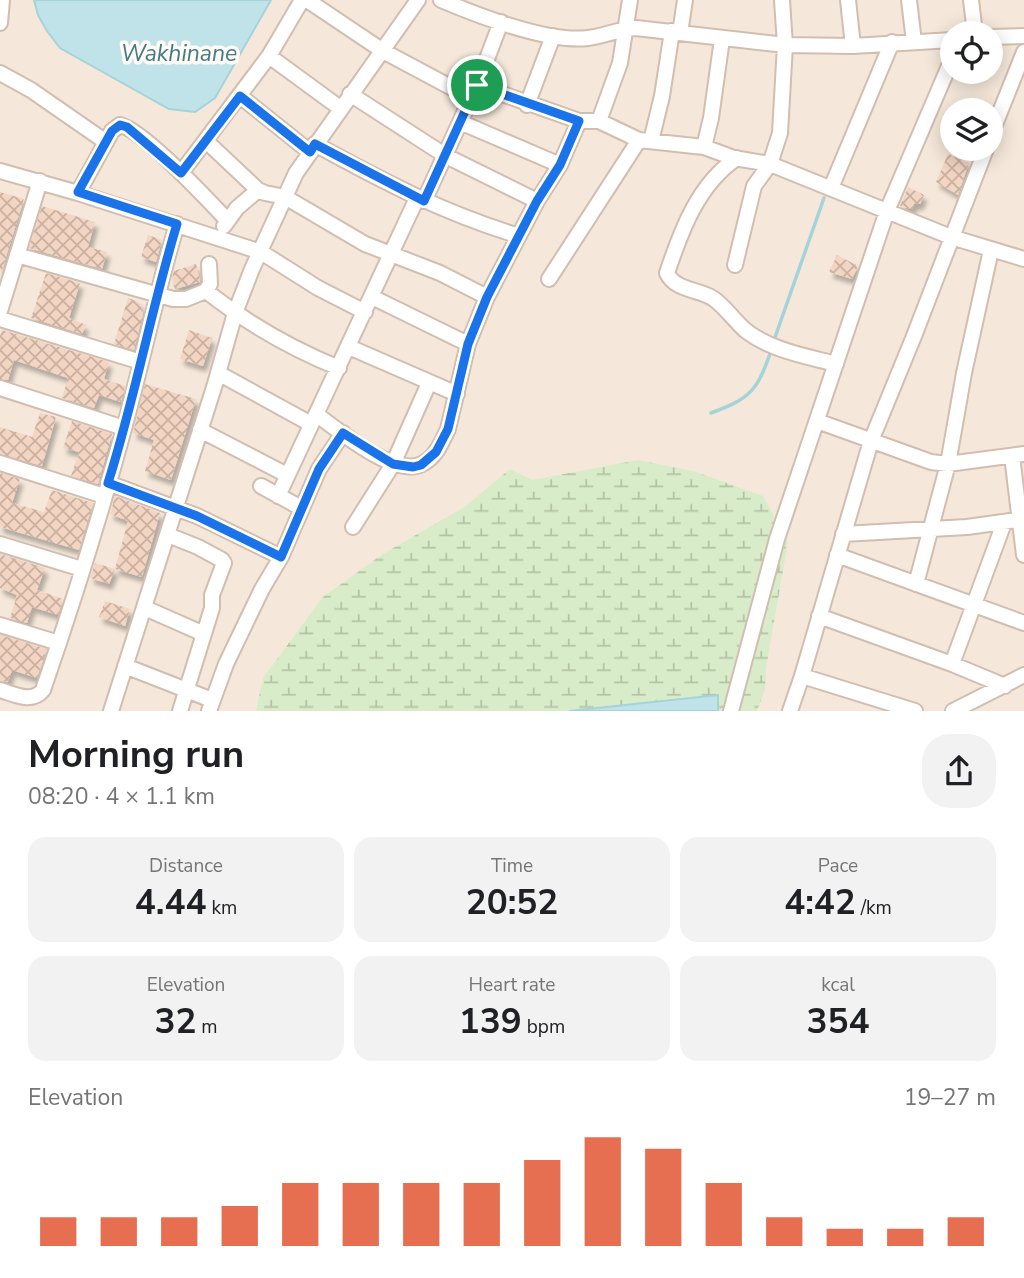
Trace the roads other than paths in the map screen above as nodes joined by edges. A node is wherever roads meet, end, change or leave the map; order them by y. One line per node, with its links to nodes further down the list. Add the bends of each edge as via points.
1 (2, 0): 14 (street)
2 (302, 0): 28 (street)
3 (307, 0): 26 (street)
4 (441, 0): 13 (street)
5 (631, 0): 15 (street)
6 (685, 0): 16 (street)
7 (782, 0): 24 (street)
8 (849, 0): 25 (street)
9 (909, 0): 23 (street)
10 (971, 0): 12 (street)
11 (416, 1): 26 (street)
12 (974, 21)
13 (501, 22): 17 (street); 31 (street)
14 (0, 23)
15 (626, 29): 16 (street); 17 (street, via 588,38); 39 (street, via 620,63)
16 (676, 32): 20 (street); 40 (street, via 662,96)
17 (553, 36): 35 (street)
18 (1024, 36): 19 (street)
19 (1003, 37)
20 (722, 39): 24 (street); 44 (street)
21 (940, 41): 23 (street)
22 (892, 42): 23 (street); 25 (street); 53 (street)
23 (914, 42)
24 (785, 45): 25 (street); 48 (street, via 780,133)
25 (853, 46)
26 (383, 51): 31 (street); 32 (street)
27 (1024, 52): 34 (street)
28 (269, 56): 33 (street); 36 (street)
29 (0, 73): 42 (street)
30 (941, 84): 59 (street)
31 (474, 91): 35 (street); 37 (street)
32 (350, 94): 36 (street); 45 (street)
33 (240, 96): 41 (street); 43 (street)
34 (1003, 104)
35 (527, 105): 38 (street)
36 (340, 108): 43 (street)
37 (460, 121): 45 (street); 49 (street)
38 (579, 121): 39 (street); 49 (street)
39 (598, 121): 40 (street)
40 (645, 140): 44 (street); 72 (street)
41 (206, 141): 51 (street); 54 (street)
42 (106, 142): 51 (street, via 116,127 127,127); 55 (street)
43 (312, 148): 56 (street); 57 (street)
44 (710, 148): 46 (street)
45 (446, 156): 57 (street); 58 (street)
46 (736, 158): 48 (street); 84 (street, via 713,180 684,225 669,278 713,298 746,331 773,346)
47 (981, 161): 64 (street)
48 (770, 164): 53 (street); 71 (street, via 754,186)
49 (560, 165): 58 (street)
50 (0, 171): 52 (street)
51 (181, 173): 60 (street)
52 (40, 181): 55 (street); 68 (street)
53 (831, 188): 59 (street)
54 (258, 190): 56 (street); 60 (street)
55 (78, 192): 61 (street)
56 (285, 197): 66 (street); 67 (street, via 365,244)
57 (420, 200): 62 (street); 67 (street)
58 (537, 201): 62 (street)
59 (887, 211): 64 (street); 84 (street)
60 (227, 220): 63 (street)
61 (177, 224): 63 (street); 74 (street)
62 (519, 236): 76 (street)
63 (218, 237): 66 (street)
64 (951, 237): 65 (street); 95 (street)
65 (991, 250): 69 (street); 99 (street)
66 (261, 252): 78 (street); 79 (street)
67 (392, 254): 75 (street); 76 (street)
68 (17, 255): 74 (street); 77 (street)
69 (1024, 259)
70 (209, 264): 73 (street)
71 (735, 265)
72 (549, 279)
73 (206, 291): 74 (street, via 186,299); 79 (street)
74 (155, 296): 83 (street)
75 (372, 297): 78 (street); 81 (street)
76 (487, 297): 81 (street)
77 (0, 311)
78 (365, 312): 82 (street)
79 (235, 313): 85 (street, via 286,345); 86 (street)
80 (0, 319): 83 (street)
81 (468, 344): 89 (street)
82 (349, 347): 85 (street); 87 (street)
83 (141, 362): 92 (street)
84 (836, 364): 91 (street)
85 (339, 368): 90 (street)
86 (218, 373): 90 (street); 93 (street)
87 (429, 383): 89 (street); 98 (street)
88 (0, 388): 92 (street)
89 (457, 394): 98 (street, via 436,452 421,465)
90 (314, 419): 94 (street); 100 (street)
91 (817, 421): 95 (street); 135 (street, via 777,539)
92 (124, 428): 102 (street)
93 (200, 430): 100 (street); 104 (street)
94 (343, 433): 98 (street); 105 (street)
95 (871, 441): 99 (street); 110 (street)
96 (1018, 455): 99 (street); 106 (street)
97 (0, 463): 102 (street)
98 (393, 464): 108 (street)
99 (948, 464): 109 (street)
100 (287, 475): 103 (street)
101 (261, 486): 103 (street)
102 (106, 489): 104 (street); 116 (street)
103 (278, 496): 105 (street)
104 (176, 508): 111 (street); 115 (street)
105 (301, 508): 115 (street)
106 (1022, 520): 107 (street); 114 (street)
107 (1004, 523): 109 (street); 118 (street)
108 (353, 527)
109 (931, 529): 110 (street); 117 (street)
110 (843, 534): 113 (street)
111 (167, 535): 119 (street); 123 (street, via 223,561)
112 (0, 544): 116 (street)
113 (837, 555): 117 (street); 120 (street)
114 (1024, 555)
115 (281, 557): 132 (street, via 226,664)
116 (82, 569): 124 (street)
117 (916, 584): 118 (street)
118 (974, 604): 121 (street); 125 (street)
119 (145, 607): 123 (street); 126 (street)
120 (819, 616): 125 (street); 128 (street)
121 (1024, 623)
122 (0, 625): 124 (street)
123 (204, 634): 130 (street)
124 (59, 643): 131 (street, via 39,695 22,697)
125 (951, 664): 129 (street)
126 (125, 666): 130 (street); 133 (street)
127 (1024, 675): 129 (street)
128 (802, 676): 136 (street); 137 (street)
129 (1005, 686): 138 (street)
130 (186, 688): 132 (street); 134 (street)
131 (0, 690)
132 (210, 706)
133 (111, 711)
134 (180, 711)
135 (731, 711)
136 (790, 711)
137 (915, 711)
138 (953, 711)

